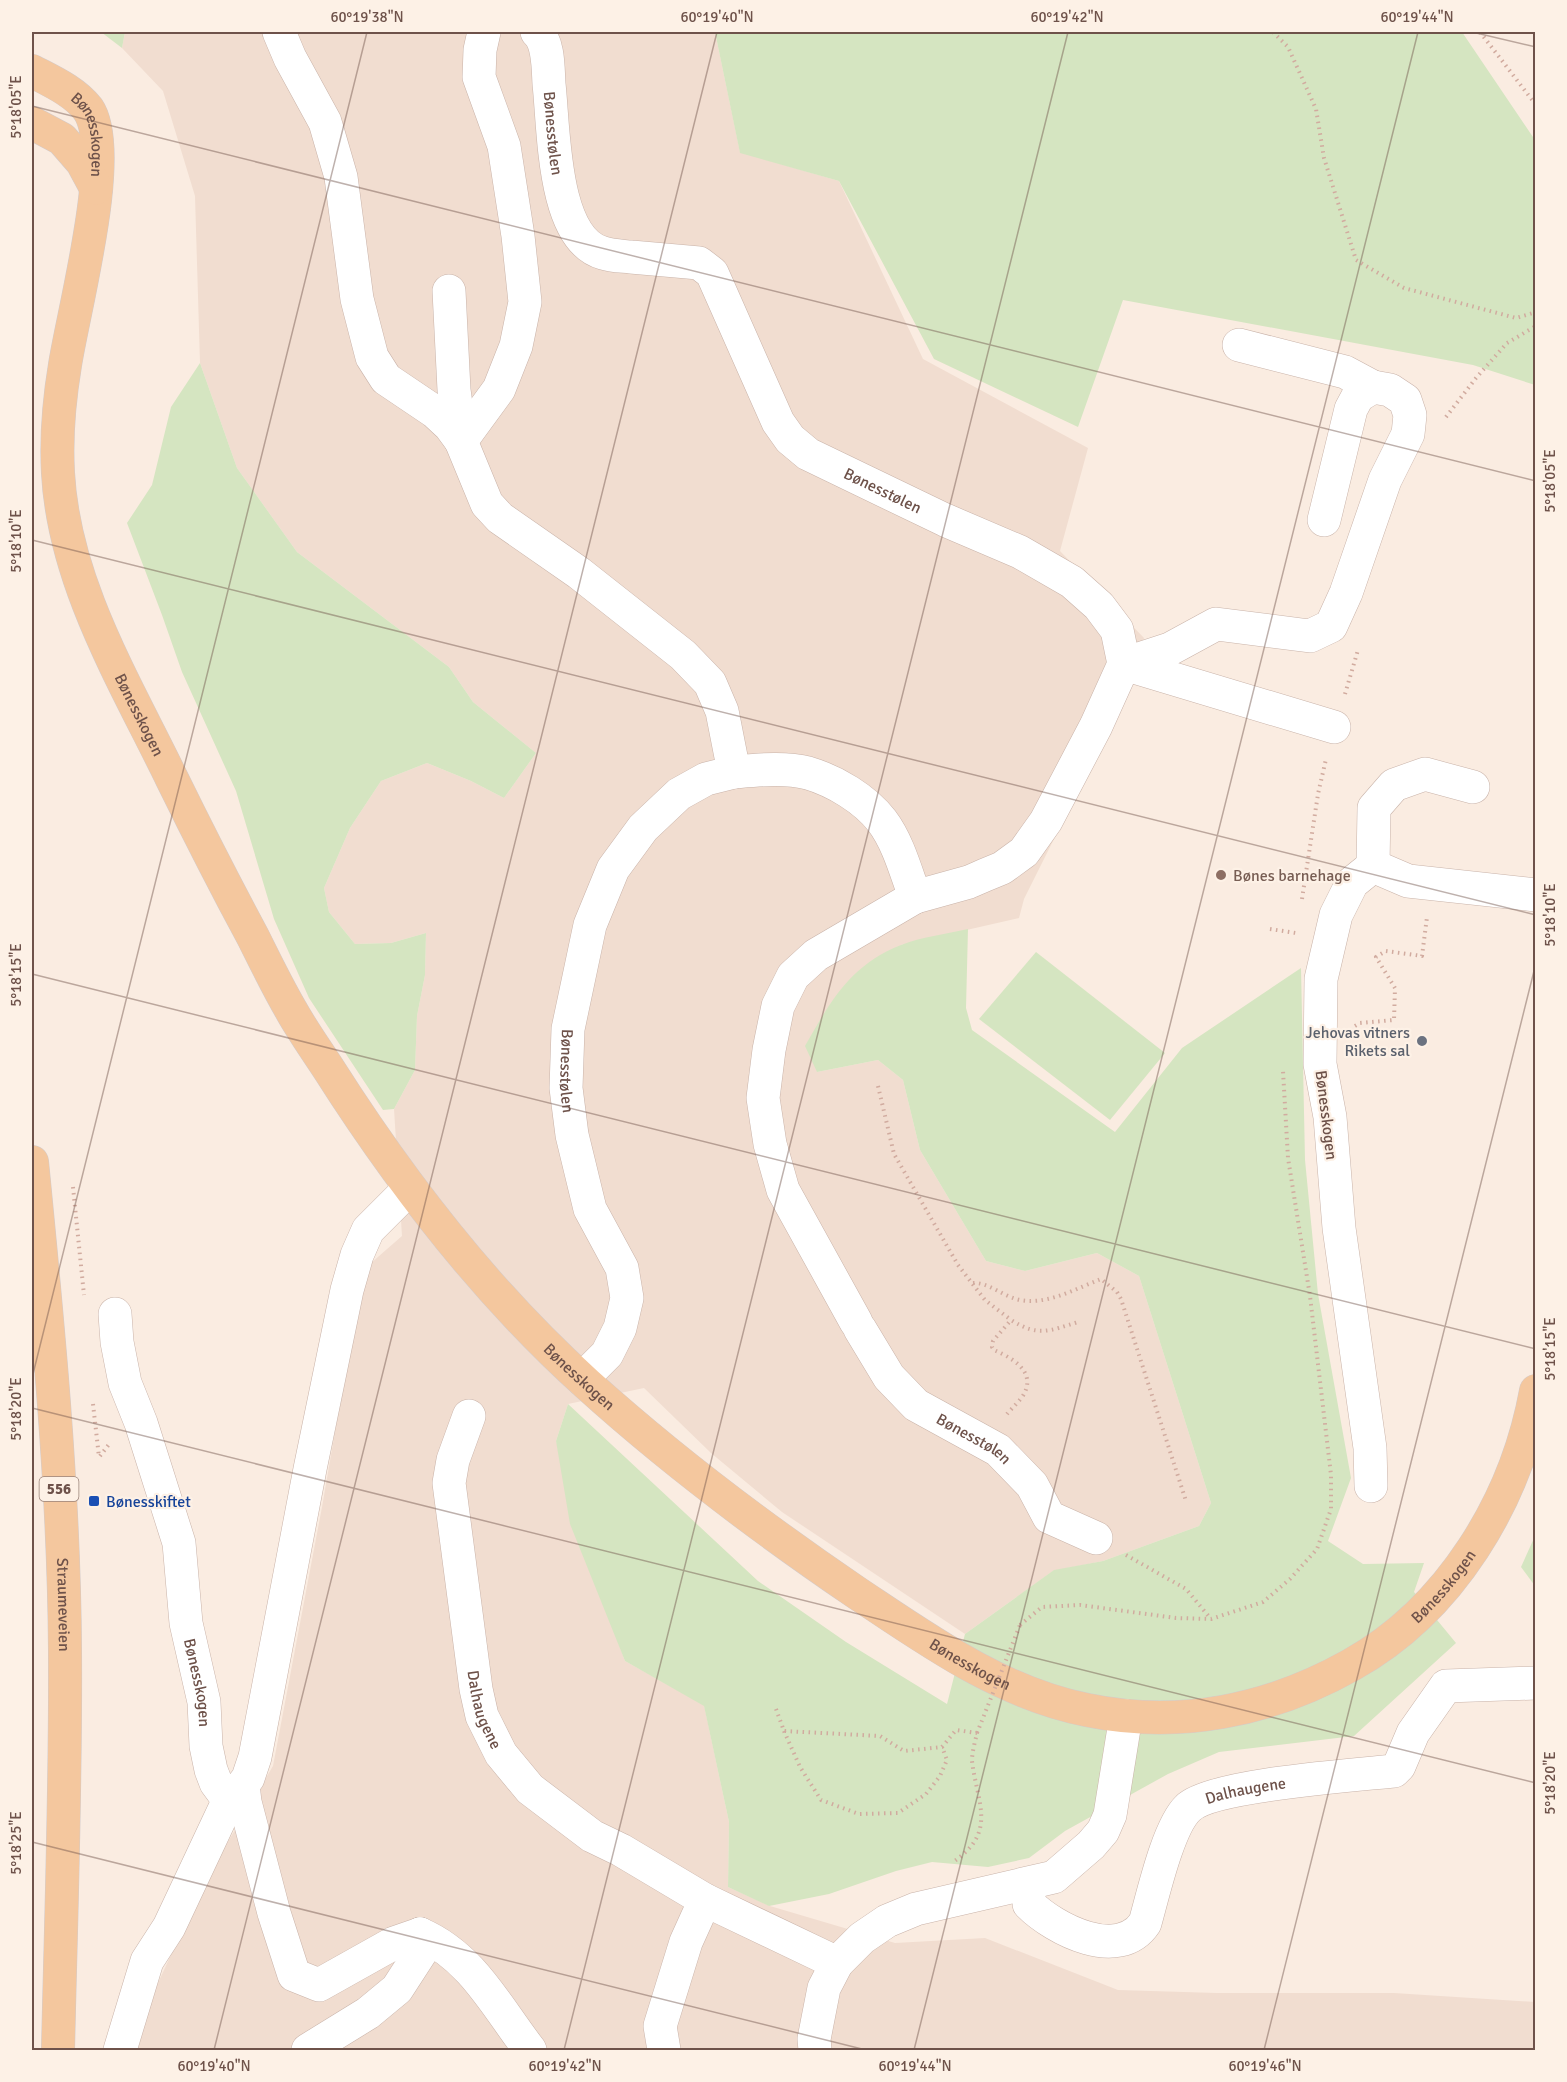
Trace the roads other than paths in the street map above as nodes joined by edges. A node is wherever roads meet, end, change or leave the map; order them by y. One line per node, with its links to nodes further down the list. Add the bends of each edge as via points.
1 (279, 32): 10 (street, via 325,122 341,177 357,299 372,357 386,379 435,412)
2 (484, 32): 10 (street, via 479,77 504,146 525,302 516,346 499,389)
3 (537, 32): 12 (street, Bønesstølen, via 547,59 563,205 582,240 602,253 699,263 712,273 778,422 790,439 808,454 1020,552 1072,582 1099,606 1117,630)
4 (32, 71): 6 (main road, Bønesskogen, via 69,92 88,110 99,148)
5 (32, 124): 6 (main road, Bønesskogen, via 62,139 82,162)
6 (96, 188): 20 (main road, Bønesskogen, via 57,430 58,482 70,544 87,601 211,857 291,1010)
7 (449, 291): 10 (street, via 453,390)
8 (1239, 345): 9 (street, via 1345,372)
9 (1373, 387): 11 (street, via 1358,396 1351,409); 12 (street, via 1390,390 1404,400 1410,415 1407,434 1385,480 1346,593 1330,626 1310,636 1216,624 1170,649)
10 (461, 441): 14 (street, via 488,504 500,518 579,573 683,655 710,683 722,711)
11 (1324, 519)
12 (1124, 664): 13 (street); 18 (street, Bønesstølen, via 1046,821 1024,852 977,879)
13 (1334, 728)
14 (734, 772): 18 (street, Bønesstølen, via 807,773 861,800 882,821 898,850); 22 (street, Bønesstølen, via 706,779 679,794 643,828 614,869 590,925 568,1029 566,1088 572,1135 590,1209 622,1268 627,1298 620,1328 607,1354)
15 (1473, 787): 16 (street, via 1425,774 1394,785 1374,808)
16 (1374, 866): 17 (street, via 1408,881); 25 (street, Bønesskogen, via 1352,883 1336,915 1321,979 1320,1064 1330,1117 1339,1228 1370,1448)
17 (1536, 895)
18 (915, 897): 26 (street, Bønesstølen, via 816,955 793,976 778,1006 769,1050 763,1098 770,1144 783,1190 889,1377 916,1405 998,1450 1032,1485 1049,1517)
19 (32, 1162): 34 (main road, Straumeveien / 556, via 60,1500 65,1651)
20 (409, 1189): 22 (main road, Bønesskogen, via 506,1303); 29 (street, via 368,1230 357,1255 310,1469 255,1757 248,1778)
21 (115, 1314): 29 (street, Bønesskogen, via 125,1383 180,1543 186,1623 204,1702 211,1770 216,1784)
22 (582, 1379): 28 (main road, Bønesskogen, via 655,1444 735,1505 921,1636 1018,1690 1089,1711)
23 (1536, 1391): 28 (main road, Bønesskogen, via 1516,1466 1494,1514 1440,1594 1402,1629 1364,1658 1293,1694 1207,1715)
24 (469, 1416): 31 (street, Dalhaugene, via 449,1484 482,1716 501,1754 530,1789 592,1836)
25 (1371, 1486)
26 (1096, 1538)
27 (1536, 1683): 30 (street, Dalhaugene, via 1446,1686 1413,1733 1394,1771 1237,1789 1188,1808 1165,1853 1145,1923 1125,1940 1093,1941 1042,1917 1029,1905)
28 (1126, 1716): 30 (street, via 1110,1815 1103,1831 1054,1877)
29 (236, 1793): 32 (street, Bønesskogen, via 245,1802 294,1975 319,1985 394,1943); 35 (street, via 169,1927 147,1961)
30 (1029, 1885): 33 (street, via 915,1909 870,1932)
31 (705, 1900): 33 (street, Dalhaugene); 38 (street, via 686,1942 660,2026)
32 (420, 1934): 36 (street, via 421,1952 397,1989 368,2013); 37 (street, via 467,1966)
33 (837, 1963): 39 (street, via 824,1988)
34 (58, 2050)
35 (120, 2050)
36 (308, 2050)
37 (530, 2050)
38 (664, 2050)
39 (814, 2050)

